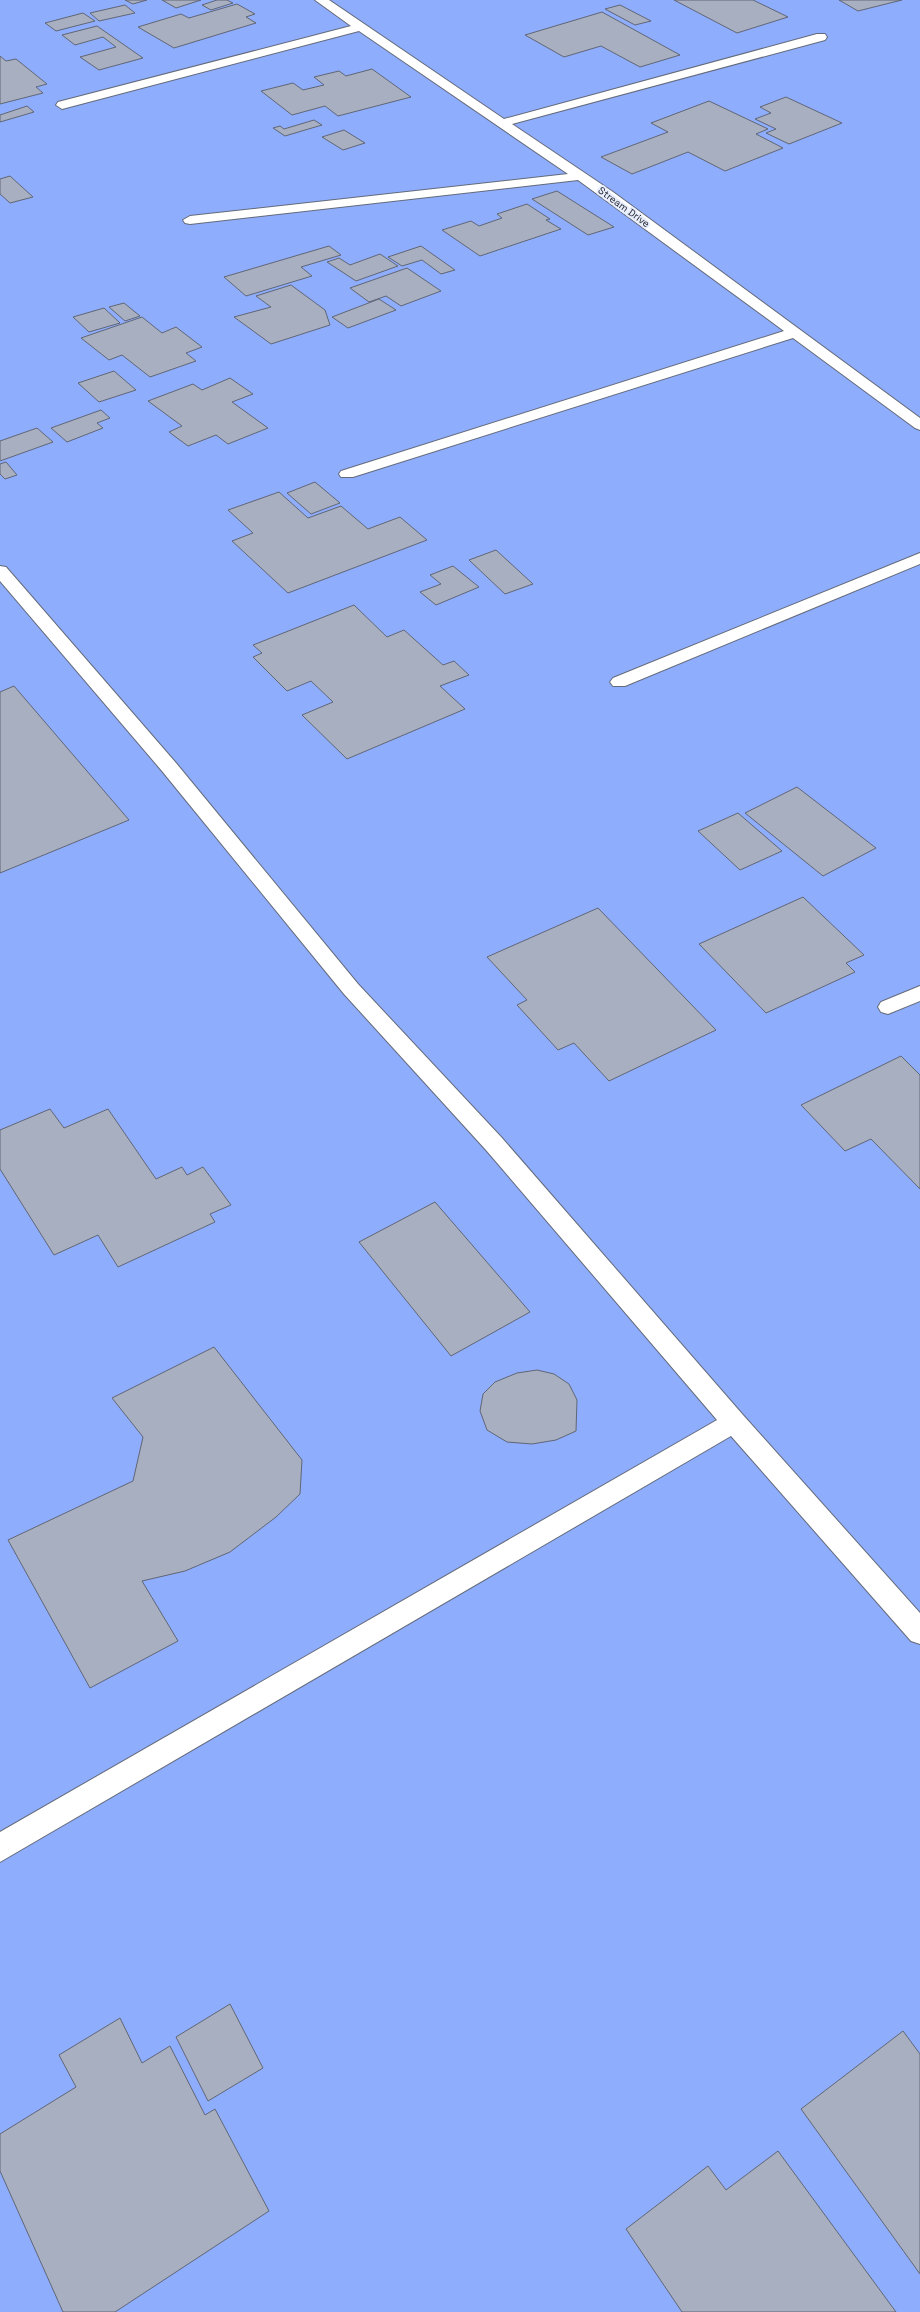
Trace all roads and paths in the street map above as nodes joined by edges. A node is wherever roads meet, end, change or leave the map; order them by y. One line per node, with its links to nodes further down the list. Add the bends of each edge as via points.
1 (323, 0): 2 (street, Stream Drive)
2 (361, 27): 4 (street); 5 (street, Stream Drive)
3 (821, 37): 5 (street)
4 (62, 105)
5 (502, 123): 6 (street, Stream Drive)
6 (581, 176): 7 (street); 8 (street, Stream Drive)
7 (190, 220)
8 (794, 333): 9 (street, Stream Drive); 10 (street)
9 (920, 425)
10 (347, 474)
11 (920, 558): 13 (street)
12 (0, 571): 16 (street, via 168,766 351,989 494,1144)
13 (619, 682)
14 (920, 993): 15 (street)
15 (888, 1007)
16 (734, 1422): 17 (street); 18 (street)
17 (920, 1632)
18 (0, 1848)

